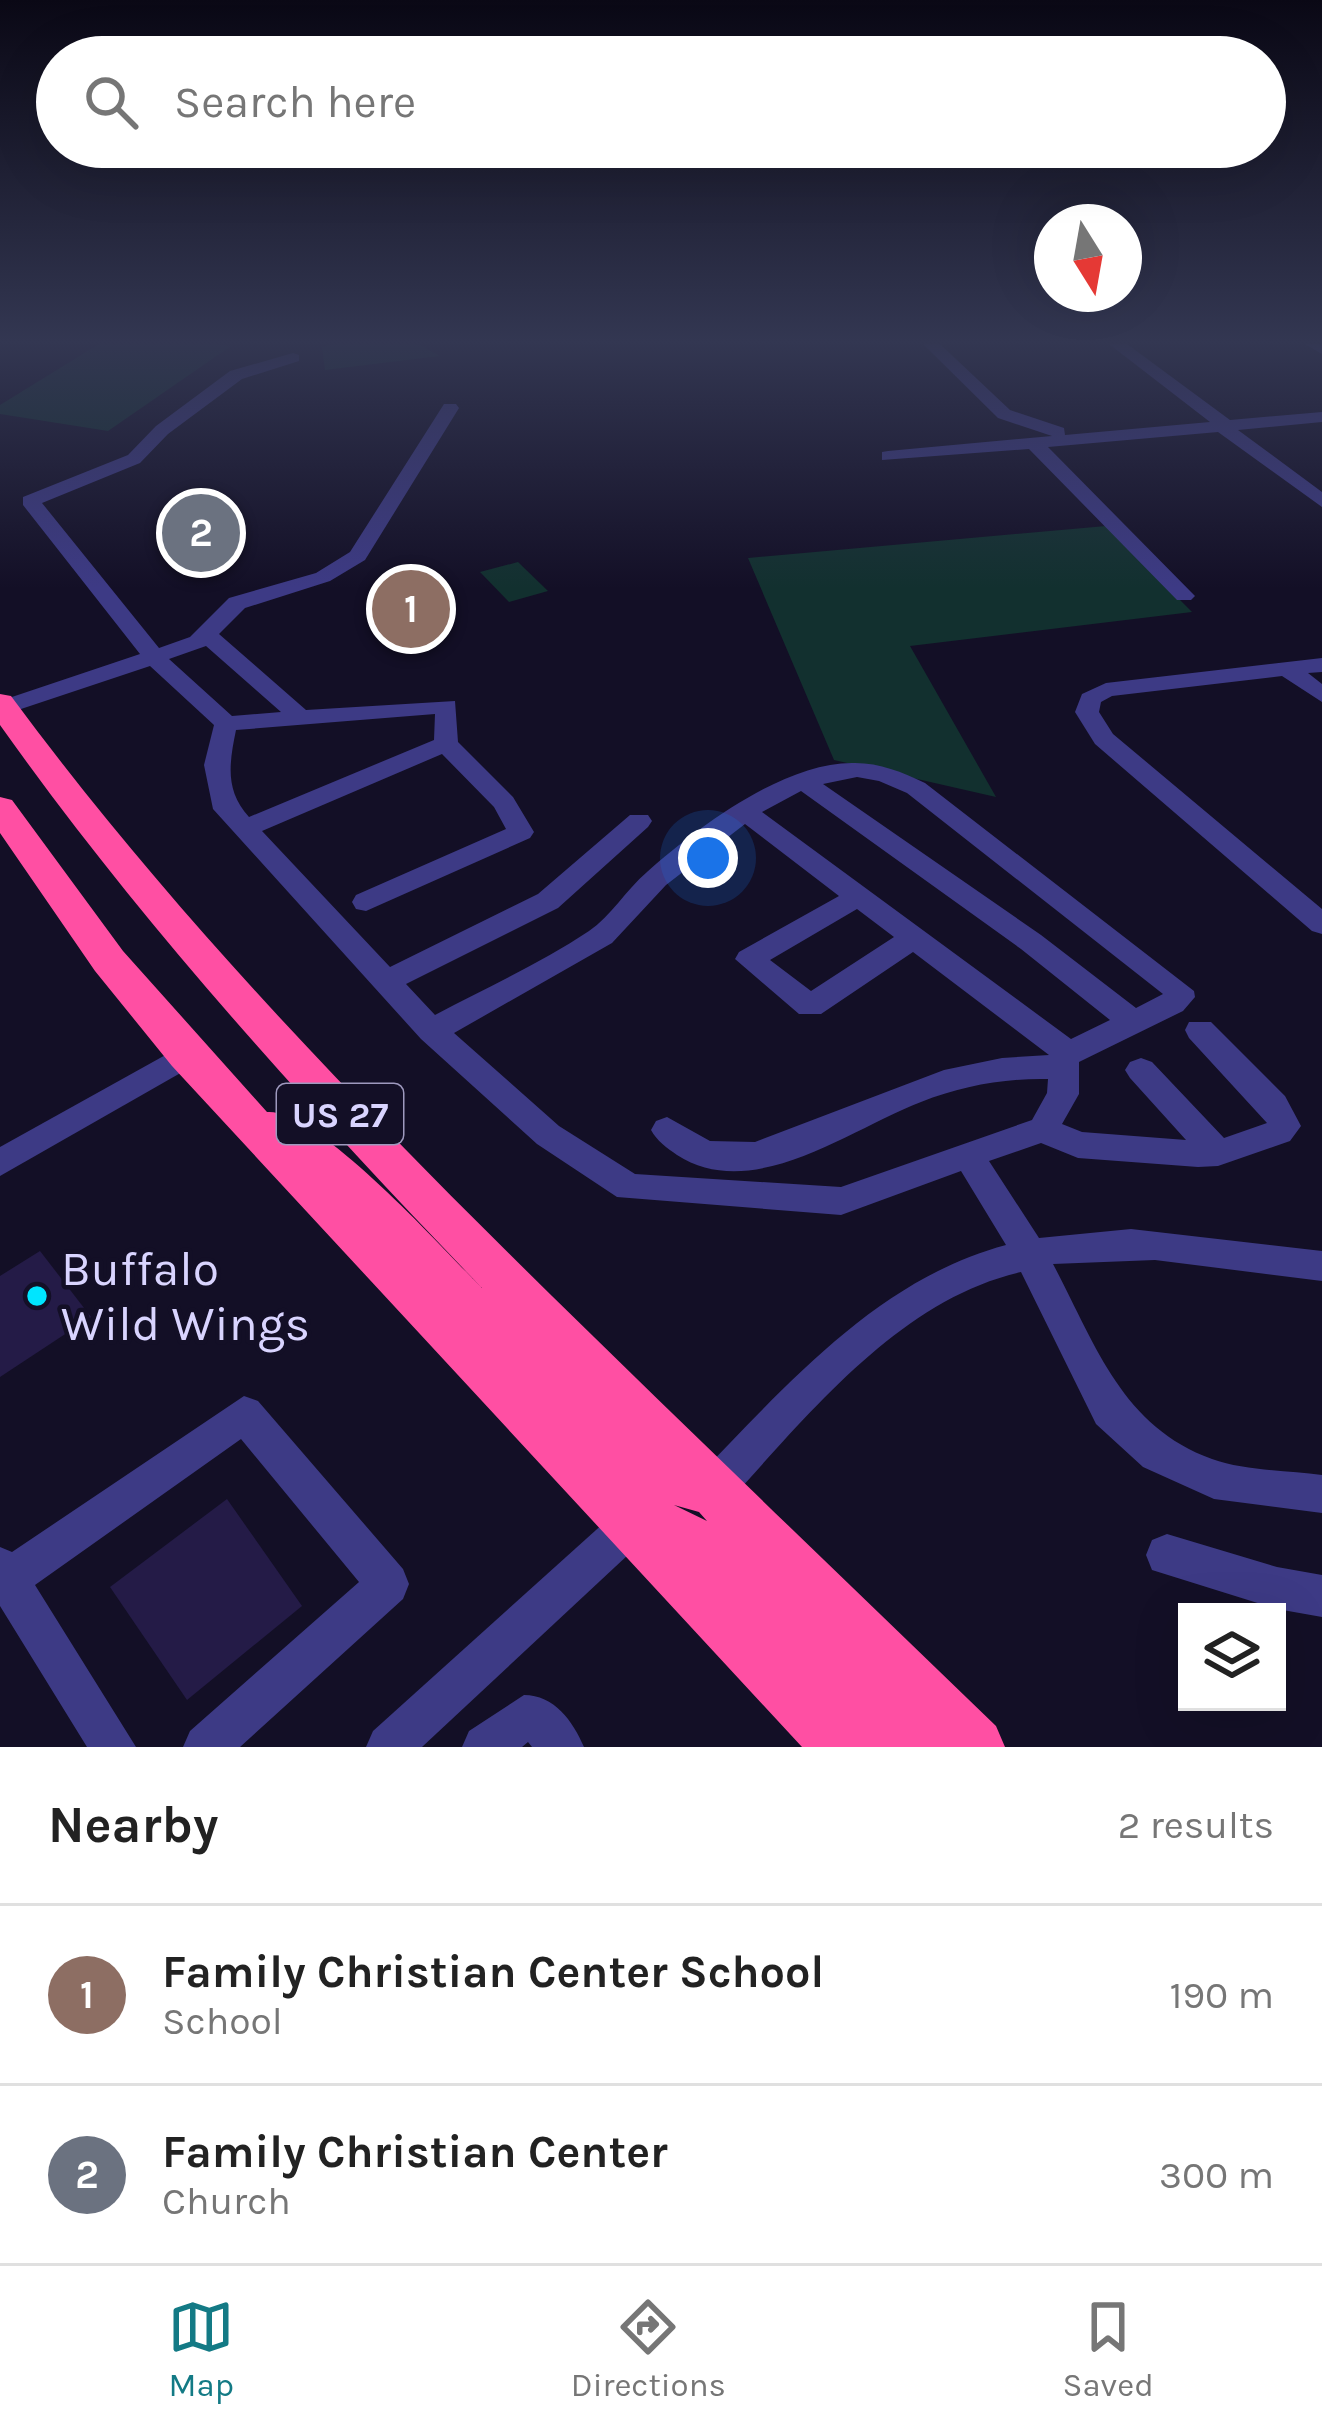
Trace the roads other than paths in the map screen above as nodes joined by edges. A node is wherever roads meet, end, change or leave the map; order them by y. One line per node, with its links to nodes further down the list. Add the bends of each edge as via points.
1 (168, 426): 13 (street, via 134,459 30,501)
2 (439, 426): 12 (street, via 358,556 323,577 237,602)
3 (1037, 426): 7 (street)
4 (1224, 426): 6 (street)
5 (1248, 426): 6 (street)
6 (1227, 428): 7 (street); 10 (street)
7 (1092, 437): 8 (street)
8 (1034, 442): 9 (street); 11 (street)
9 (888, 456)
10 (1322, 502)
11 (1184, 596)
12 (206, 634): 13 (street); 18 (street)
13 (155, 658): 17 (street); 19 (street)
14 (1322, 665): 15 (street)
15 (1287, 669): 16 (street); 28 (street, via 1106,689 1087,712 1104,740)
16 (1322, 695)
17 (1, 707): 45 (highway, US 27, via 219,985)
18 (301, 718): 19 (street); 20 (street, via 447,706)
19 (226, 724): 25 (street, via 217,765 222,802)
20 (446, 744): 25 (street); 27 (street, via 521,832)
21 (804, 782): 23 (street); 31 (street); 31 (street, via 857,770 916,788 1179,991 1180,998)
22 (0, 808): 34 (highway, US 27)
23 (745, 812): 26 (street); 33 (street, via 656,879 602,936)
24 (639, 821): 30 (street, via 548,901)
25 (247, 828): 30 (street)
26 (859, 896): 29 (street); 29 (street, via 749,959 810,1006)
27 (366, 902)
28 (1322, 925)
29 (915, 937): 35 (street)
30 (387, 981): 33 (street)
31 (1133, 1022): 35 (street)
32 (1200, 1030): 40 (street, via 1285,1126)
33 (432, 1031): 41 (street, via 548,1135 629,1187 842,1202)
34 (187, 1055): 37 (highway, US 27); 42 (street)
35 (1065, 1061): 38 (street, via 1063,1094); 39 (street, via 972,1075 748,1155 703,1154)
36 (1141, 1070): 40 (street)
37 (220, 1091): 45 (highway, via 328,1164 606,1446 634,1468); 47 (highway, US 27)
38 (1043, 1129): 40 (street, via 1078,1145); 41 (street)
39 (667, 1130)
40 (1218, 1153)
41 (968, 1155): 43 (street)
42 (0, 1163)
43 (1029, 1252): 44 (street, via 1127,1244); 45 (street, via 982,1265 903,1306); 46 (street, via 1110,1411 1156,1454 1214,1480)
44 (1322, 1266)
45 (712, 1490): 58 (highway, US 27)
46 (1322, 1494)
47 (629, 1526): 53 (street); 56 (highway, US 27); 57 (highway, via 667,1529 719,1556)
48 (1167, 1555): 50 (street)
49 (2, 1577): 51 (street); 52 (street, via 244,1414 388,1584)
50 (1322, 1596)
51 (113, 1747)
52 (206, 1747)
53 (389, 1747)
54 (485, 1747): 55 (street, via 524,1717 536,1717)
55 (561, 1747)
56 (843, 1747)
57 (911, 1747)
58 (975, 1747)

